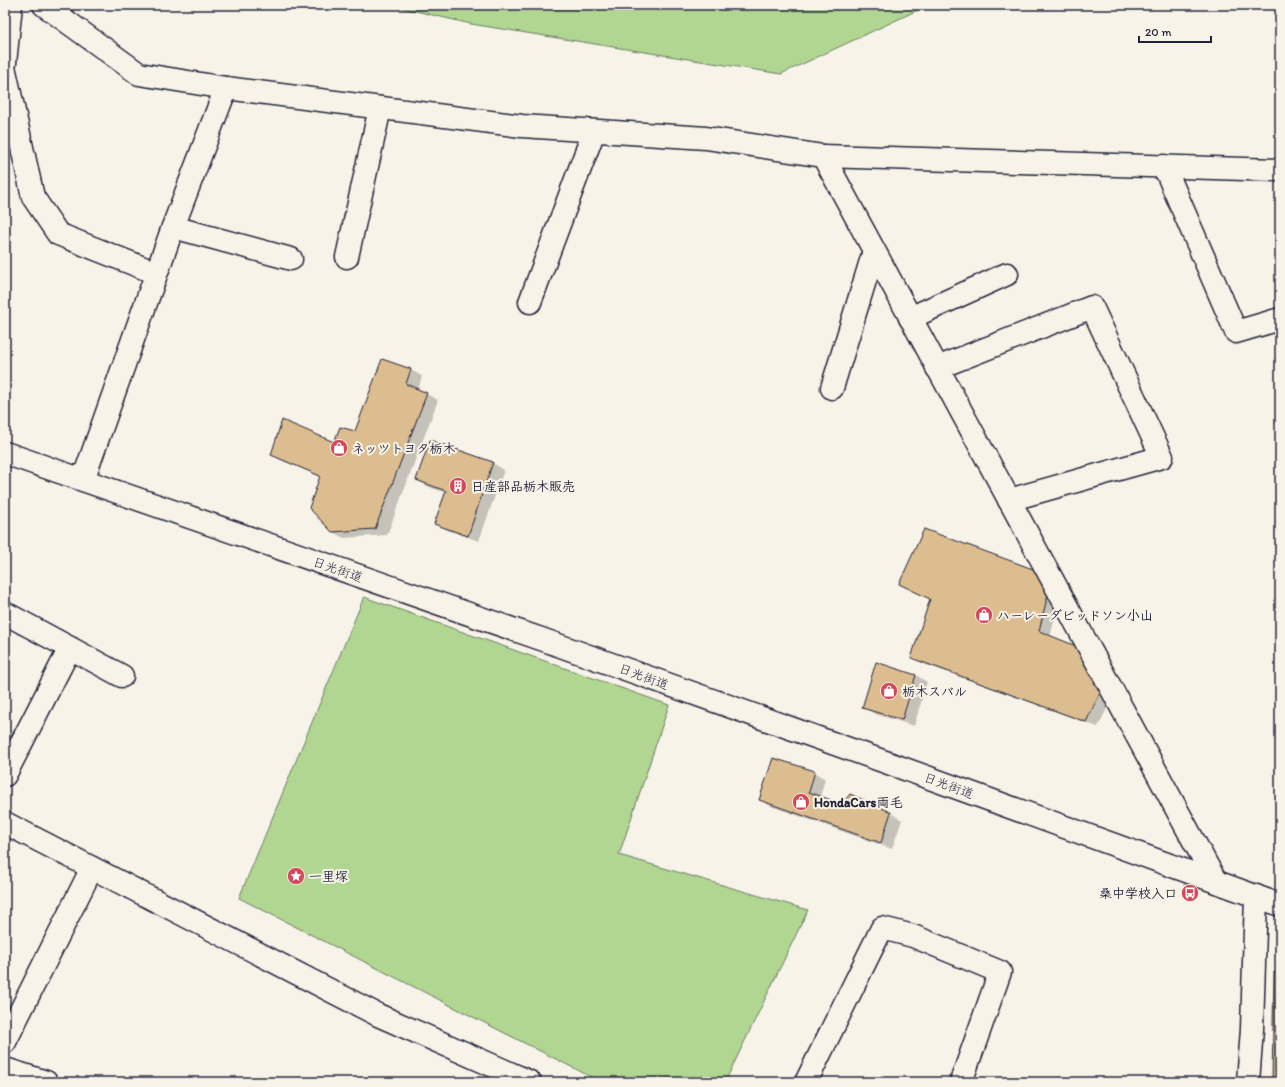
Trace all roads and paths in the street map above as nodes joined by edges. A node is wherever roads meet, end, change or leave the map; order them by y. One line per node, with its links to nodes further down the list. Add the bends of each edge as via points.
1 (10, 5): 3 (main road)
2 (44, 5): 5 (main road, via 139,74)
3 (5, 63)
4 (5, 71): 15 (main road, via 33,197 58,234)
5 (226, 88): 6 (main road); 11 (main road)
6 (380, 108): 7 (main road, via 522,126); 13 (main road)
7 (594, 131): 8 (main road, via 706,138); 17 (main road)
8 (823, 156): 9 (main road); 12 (main road)
9 (1164, 166): 10 (main road); 19 (main road, via 1236,332)
10 (1280, 170)
11 (173, 227): 14 (main road); 15 (main road)
12 (874, 251): 18 (main road); 21 (main road)
13 (347, 257)
14 (291, 259)
15 (156, 273): 23 (main road)
16 (1006, 274): 18 (main road)
17 (530, 302)
18 (910, 318): 20 (main road)
19 (1280, 319)
20 (937, 368): 24 (main road); 24 (main road, via 1092,307 1162,457)
21 (832, 388)
22 (5, 453): 23 (main road, 日光街道)
23 (83, 480): 31 (main road, 日光街道, via 891,764)
24 (1009, 500): 31 (main road)
25 (5, 613): 26 (main road)
26 (70, 648): 27 (main road); 28 (main road)
27 (122, 676)
28 (5, 775)
29 (5, 823): 30 (main road)
30 (92, 868): 34 (main road); 37 (main road, via 378,1015)
31 (1216, 882): 32 (main road, 日光街道)
32 (1256, 896): 33 (main road, 日光街道); 40 (main road)
33 (1280, 905)
34 (5, 1042)
35 (5, 1069): 36 (main road)
36 (46, 1082)
37 (530, 1082)
38 (806, 1082): 39 (main road, via 882,928 913,936 1000,972)
39 (961, 1082)
40 (1248, 1082)

